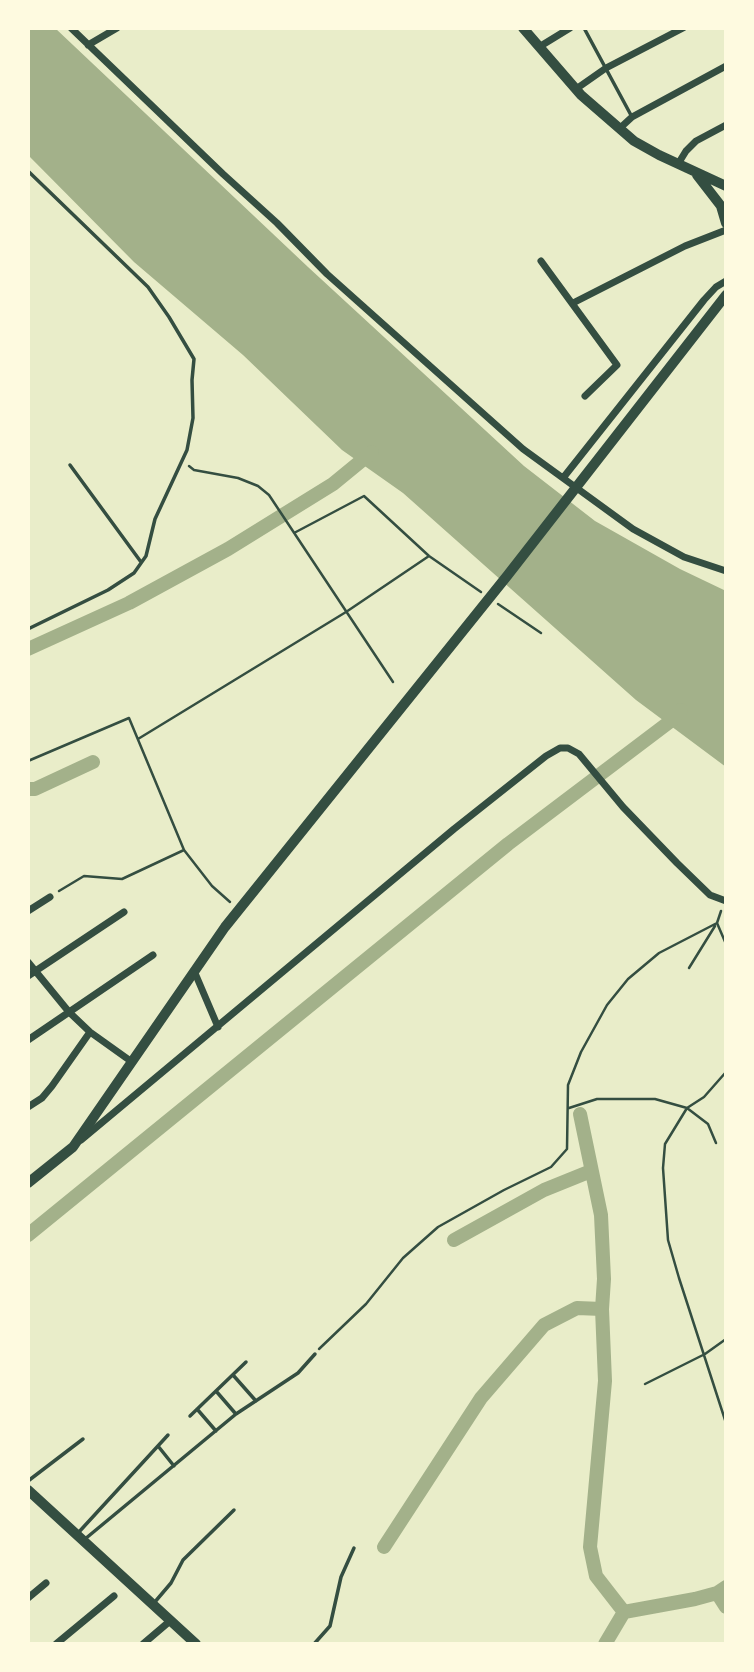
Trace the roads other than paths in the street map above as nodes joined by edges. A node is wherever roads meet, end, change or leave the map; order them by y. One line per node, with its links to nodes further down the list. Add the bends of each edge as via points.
1 (71, 28): 7 (street)
2 (117, 28): 7 (street)
3 (523, 28): 8 (street)
4 (570, 28): 8 (street)
5 (584, 28): 10 (lane)
6 (683, 28): 10 (street)
7 (88, 45): 27 (street, via 348,293 523,449)
8 (539, 47): 11 (street)
9 (726, 66): 12 (street)
10 (606, 68): 11 (street); 12 (lane)
11 (576, 89): 14 (street)
12 (632, 117): 14 (street)
13 (726, 125): 15 (street, via 696,141)
14 (619, 129): 15 (street)
15 (678, 164): 17 (street)
16 (28, 171): 28 (lane, via 148,287 194,359 193,418 182,461 155,519)
17 (695, 172): 18 (street); 19 (street, via 721,206)
18 (726, 186)
19 (726, 223)
20 (726, 230): 24 (street)
21 (541, 261): 24 (street)
22 (726, 281): 27 (street, via 704,300)
23 (726, 295): 38 (street, via 239,910)
24 (573, 303): 25 (street, via 617,365)
25 (585, 396)
26 (70, 465): 28 (lane)
27 (563, 478): 29 (street, via 633,529 684,557)
28 (142, 563): 30 (lane, via 108,590)
29 (726, 571)
30 (28, 629)
31 (50, 897): 33 (street)
32 (725, 901): 40 (street, via 710,895 579,754 560,748)
33 (28, 911)
34 (124, 912): 37 (street)
35 (153, 955): 39 (street)
36 (28, 962): 37 (street)
37 (32, 973): 39 (street)
38 (195, 973): 40 (street); 43 (street)
39 (69, 1012): 41 (street); 42 (street)
40 (218, 1027): 45 (street)
41 (90, 1032): 43 (street); 44 (street, via 52,1086)
42 (28, 1040)
43 (132, 1062): 45 (street)
44 (28, 1107)
45 (73, 1147): 46 (street)
46 (28, 1183)
47 (315, 1354): 51 (lane, via 298,1373)
48 (246, 1362): 49 (lane)
49 (233, 1375): 50 (lane); 51 (lane)
50 (216, 1391): 52 (lane); 53 (lane)
51 (256, 1401): 53 (lane)
52 (197, 1409): 54 (lane); 55 (lane)
53 (236, 1414): 55 (lane)
54 (190, 1416)
55 (216, 1431): 59 (lane)
56 (168, 1435): 58 (lane)
57 (83, 1439): 60 (lane)
58 (158, 1446): 59 (lane); 63 (lane)
59 (175, 1466): 63 (lane)
60 (28, 1481)
61 (28, 1490): 63 (street)
62 (234, 1510): 68 (lane, via 183,1560)
63 (80, 1538): 68 (street)
64 (354, 1548): 73 (lane, via 341,1577 330,1626)
65 (46, 1583): 67 (street)
66 (114, 1596): 70 (street)
67 (28, 1598)
68 (153, 1605): 69 (street)
69 (170, 1621): 71 (street); 72 (street)
70 (56, 1644)
71 (143, 1644)
72 (196, 1644)
73 (314, 1644)

